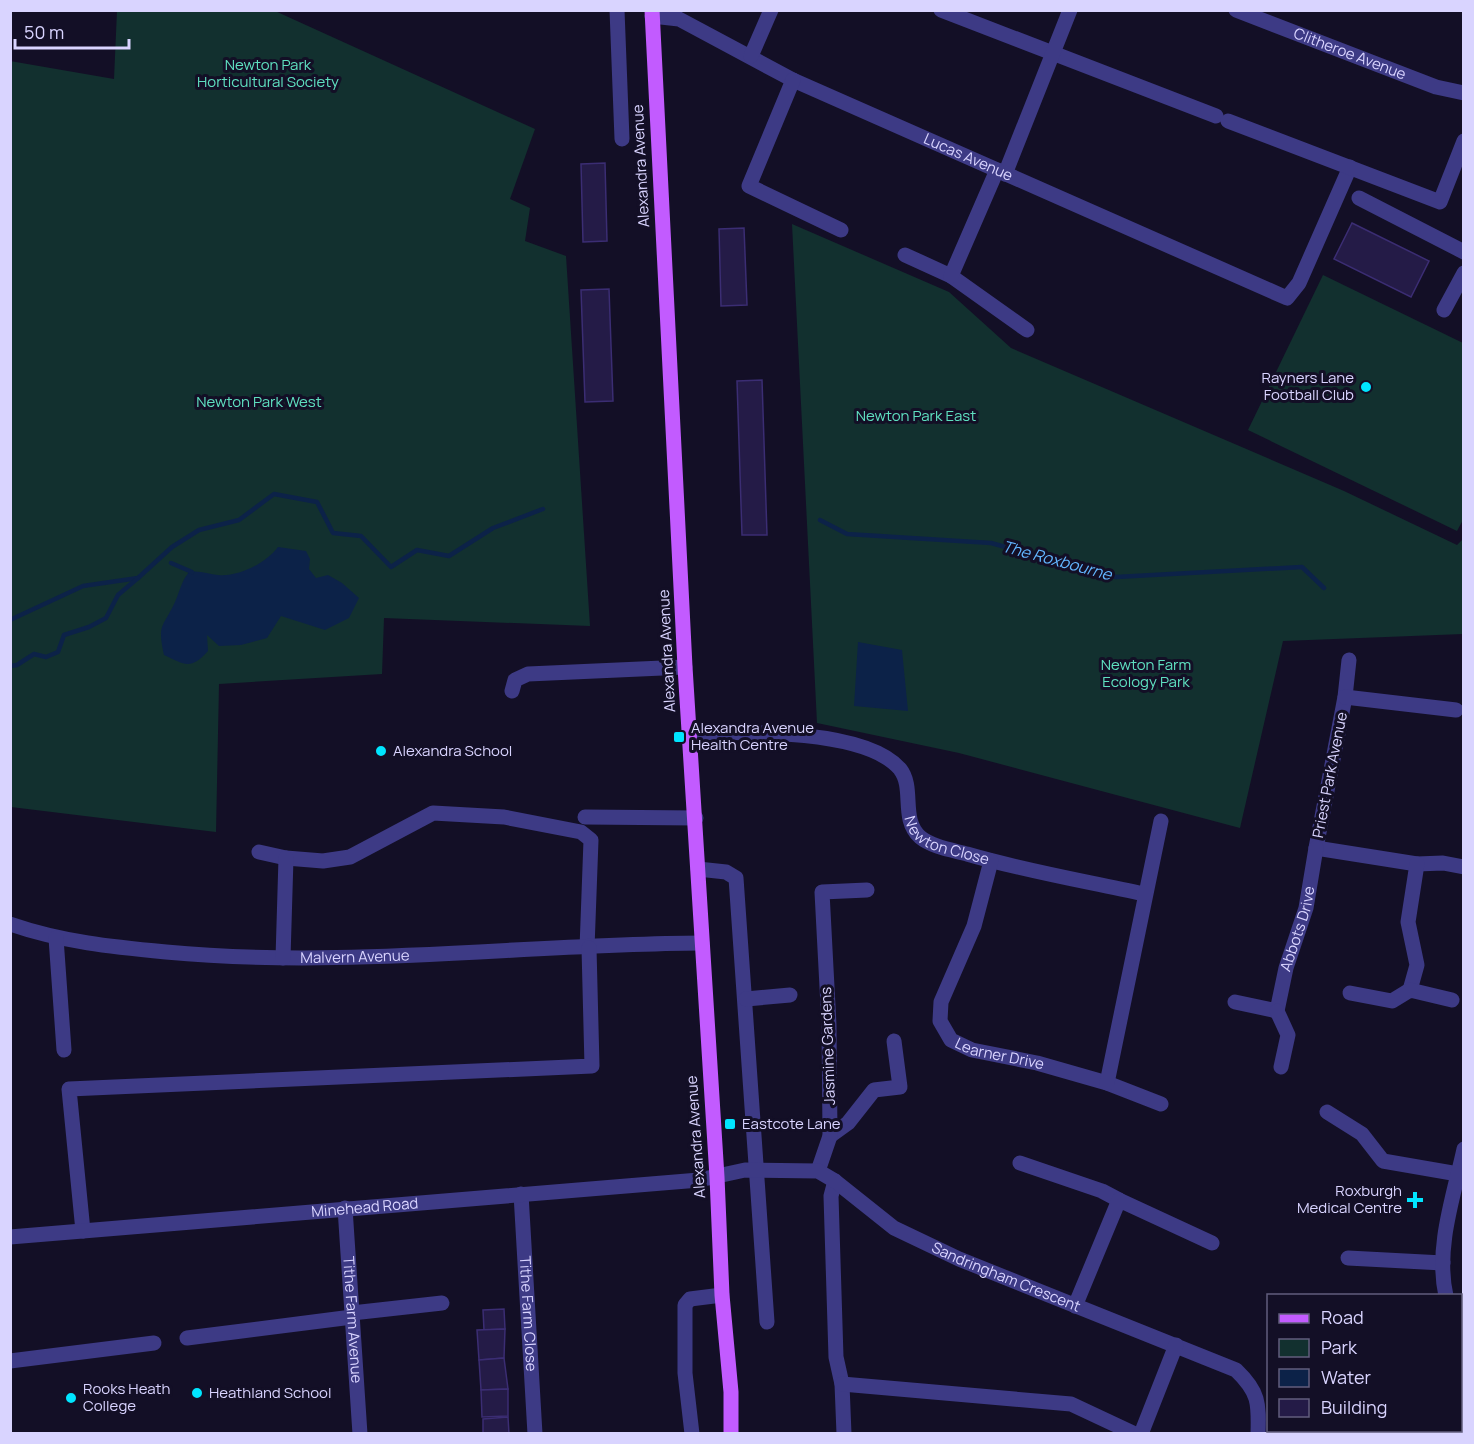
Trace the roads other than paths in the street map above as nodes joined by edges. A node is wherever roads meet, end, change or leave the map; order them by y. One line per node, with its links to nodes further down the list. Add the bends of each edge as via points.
1 (617, 10): 11 (street)
2 (771, 10): 8 (street)
3 (941, 10): 7 (street)
4 (1070, 10): 7 (street)
5 (1236, 10): 10 (street, Clitheroe Avenue, via 1436,87)
6 (652, 13): 8 (street, Lucas Avenue, via 679,19); 24 (main road, Alexandra Avenue)
7 (1053, 53): 13 (street); 14 (street)
8 (750, 56): 9 (street, Lucas Avenue)
9 (793, 80): 14 (street, Lucas Avenue); 16 (street, via 749,186)
10 (1464, 93)
11 (622, 139)
12 (1464, 141): 13 (street, via 1440,202)
13 (1350, 167): 14 (street, Lucas Avenue, via 1299,283 1287,298)
14 (1001, 172): 20 (street)
15 (1359, 198): 17 (street)
16 (841, 230)
17 (1464, 252)
18 (905, 255): 20 (street)
19 (1464, 273): 21 (street)
20 (951, 276): 22 (street)
21 (1444, 310)
22 (1027, 330)
23 (1349, 660): 26 (street, Priest Park Avenue)
24 (685, 667): 25 (street, via 528,674 515,680); 28 (main road, Alexandra Avenue)
25 (512, 691)
26 (1345, 697): 27 (street); 32 (street, Priest Park Avenue)
27 (1456, 710)
28 (690, 733): 30 (main road, Alexandra Avenue); 35 (street, Newton Close, via 788,732 882,754 901,771 909,822 920,837)
29 (585, 817): 30 (street)
30 (696, 818): 38 (main road, Alexandra Avenue)
31 (1161, 821): 40 (street)
32 (1316, 848): 36 (street, Priest Park Avenue); 52 (street, Abbots Drive, via 1306,908)
33 (259, 852): 34 (street)
34 (286, 858): 44 (street, via 323,861 350,857 433,813 504,817 581,832 591,840); 45 (street)
35 (991, 861): 40 (street, Newton Close); 56 (street, Learner Drive, via 974,927 941,1002 940,1021 951,1040 972,1050 1038,1063)
36 (1417, 864): 37 (street, Priest Park Avenue); 46 (street, via 1408,922 1417,965)
37 (1464, 867)
38 (698, 869): 43 (main road, Alexandra Avenue); 49 (street, via 726,872 736,878)
39 (867, 890): 59 (street, Jasmine Gardens, via 822,892)
40 (1144, 894): 56 (street)
41 (10, 924): 42 (street, Malvern Avenue)
42 (56, 938): 45 (street, Malvern Avenue, via 218,957); 54 (street)
43 (702, 943): 44 (street, Malvern Avenue); 65 (main road, Alexandra Avenue)
44 (588, 948): 45 (street, Malvern Avenue); 71 (street, via 592,1066 69,1089)
45 (284, 958)
46 (1410, 990): 47 (street, via 1392,1001); 50 (street)
47 (1350, 993)
48 (790, 995): 49 (street)
49 (747, 999): 62 (street)
50 (1452, 1000)
51 (1234, 1002): 52 (street)
52 (1277, 1011): 55 (street, via 1288,1035)
53 (894, 1041): 59 (street, via 900,1087 874,1090 848,1123)
54 (64, 1050)
55 (1281, 1067)
56 (1107, 1083): 57 (street, Learner Drive)
57 (1161, 1104)
58 (1327, 1112): 64 (street, via 1362,1134 1383,1161)
59 (830, 1136): 63 (street, Jasmine Gardens)
60 (1464, 1149): 64 (street)
61 (1020, 1163): 69 (street)
62 (758, 1170): 63 (street, Sandringham Crescent); 65 (street, Sandringham Crescent); 81 (street)
63 (818, 1171): 66 (street, Sandringham Crescent)
64 (1458, 1174): 68 (street)
65 (717, 1177): 67 (street, Minehead Road); 77 (main road, Alexandra Avenue)
66 (835, 1181): 79 (street, Sandringham Crescent, via 894,1228); 86 (street, via 831,1196 835,1334)
67 (521, 1194): 70 (street, Minehead Road); 88 (street, Tithe Farm Close)
68 (1458, 1198): 75 (street)
69 (1119, 1200): 73 (street); 79 (street)
70 (345, 1208): 71 (street, Minehead Road); 80 (street, Tithe Farm Avenue)
71 (82, 1231): 72 (street, Minehead Road)
72 (10, 1236)
73 (1212, 1243)
74 (1347, 1258): 75 (street)
75 (1443, 1263): 76 (street)
76 (1446, 1294)
77 (722, 1295): 89 (street, via 690,1299 685,1305 685,1373); 90 (main road, Alexandra Avenue)
78 (442, 1303): 80 (street)
79 (1075, 1306): 84 (street, Sandringham Crescent)
80 (352, 1315): 82 (street); 87 (street, Tithe Farm Avenue)
81 (767, 1322)
82 (187, 1338)
83 (154, 1343): 85 (street)
84 (1176, 1345): 93 (street); 94 (street, Sandringham Crescent, via 1236,1370 1252,1385 1259,1404)
85 (10, 1361)
86 (842, 1384): 91 (street); 92 (street, via 1071,1404)
87 (360, 1434)
88 (535, 1434)
89 (692, 1434)
90 (731, 1434)
91 (844, 1434)
92 (1135, 1434)
93 (1141, 1434)
94 (1258, 1434)

